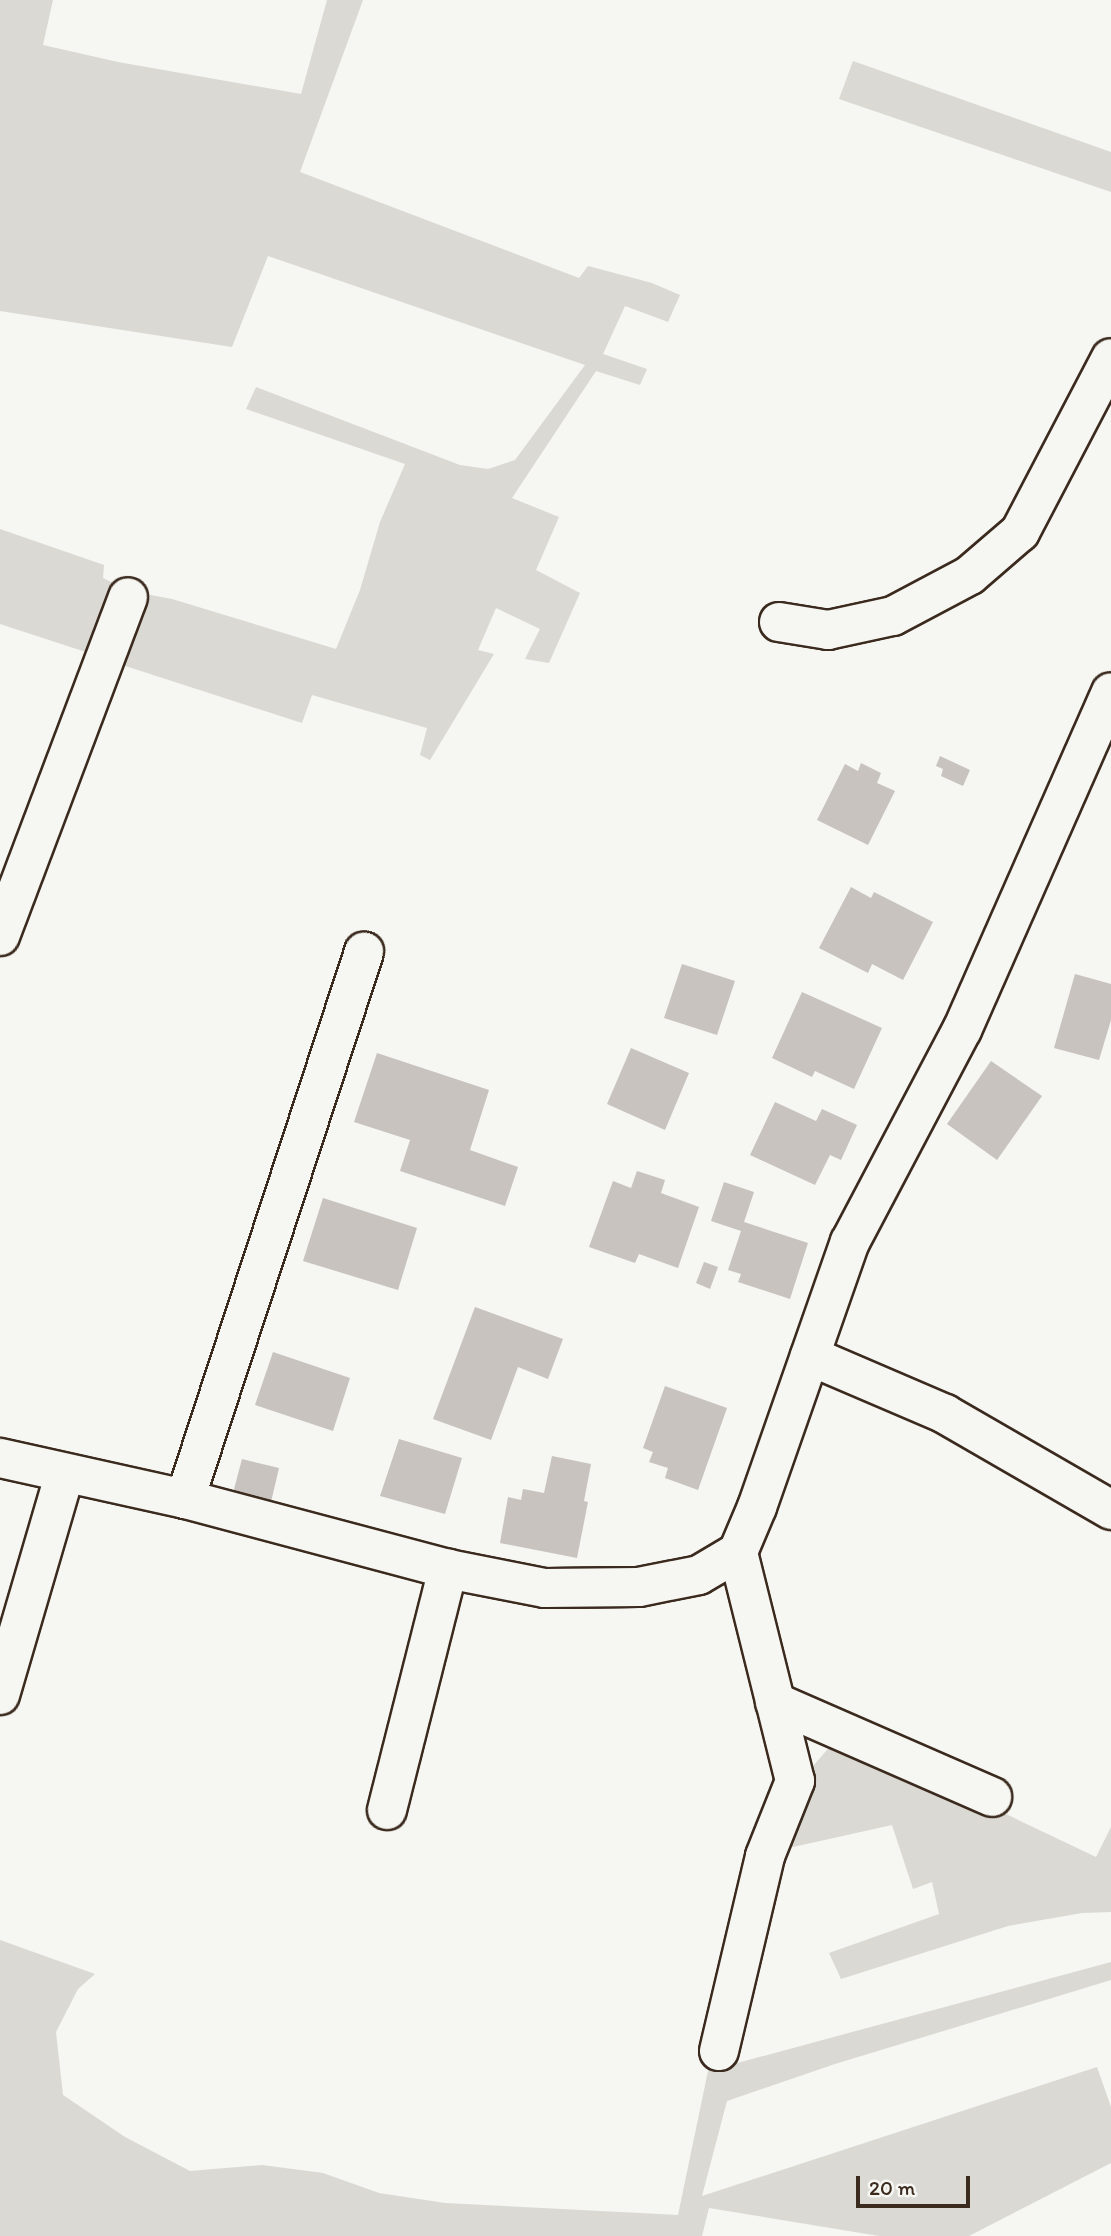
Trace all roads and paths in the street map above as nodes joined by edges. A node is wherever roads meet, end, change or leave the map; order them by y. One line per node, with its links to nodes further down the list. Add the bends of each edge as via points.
1 (1111, 358): 3 (street, via 1020,532 970,575 894,616 828,630)
2 (128, 597): 5 (street)
3 (779, 622)
4 (1111, 692): 7 (street, via 961,1030 850,1242)
5 (0, 936)
6 (364, 951): 10 (street)
7 (810, 1356): 11 (street, via 946,1413); 12 (street)
8 (0, 1458): 9 (street)
9 (65, 1473): 10 (street); 14 (street)
10 (185, 1499): 13 (street)
11 (1111, 1510)
12 (738, 1552): 13 (street, via 699,1575 639,1587 545,1588); 15 (street)
13 (448, 1569): 17 (street)
14 (0, 1695)
15 (775, 1702): 16 (street); 18 (street, via 795,1781 765,1856)
16 (992, 1797)
17 (387, 1810)
18 (719, 2051)

